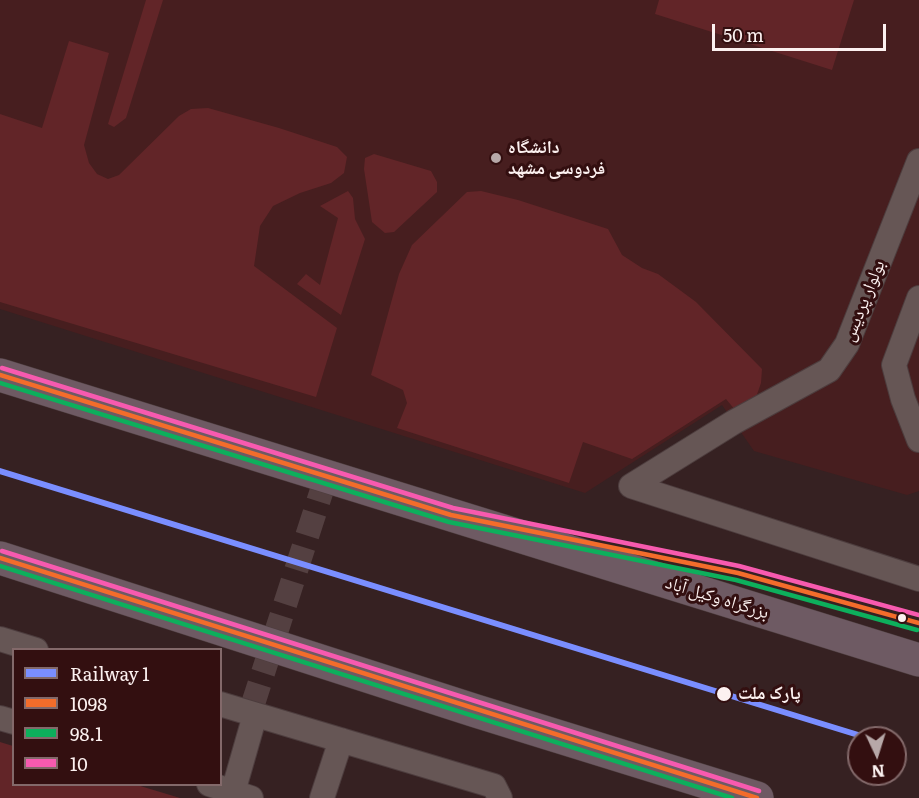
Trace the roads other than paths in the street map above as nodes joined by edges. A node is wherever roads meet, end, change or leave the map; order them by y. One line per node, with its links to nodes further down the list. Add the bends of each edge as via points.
1 (919, 161): 6 (street, بولوار پردیس, via 847,344 830,370 734,422 631,486)
2 (919, 298): 4 (street, via 894,365)
3 (0, 375): 9 (highway, بزرگراه وکیل آباد)
4 (919, 440)
5 (0, 558): 17 (highway)
6 (919, 579)
7 (0, 639): 8 (street)
8 (29, 648)
9 (919, 660)
10 (222, 705): 11 (street)
11 (255, 715): 12 (street); 14 (street)
12 (341, 740): 15 (street); 16 (street, via 494,786)
13 (215, 786): 14 (street)
14 (242, 795)
15 (322, 798)
16 (500, 798)
17 (757, 798)

